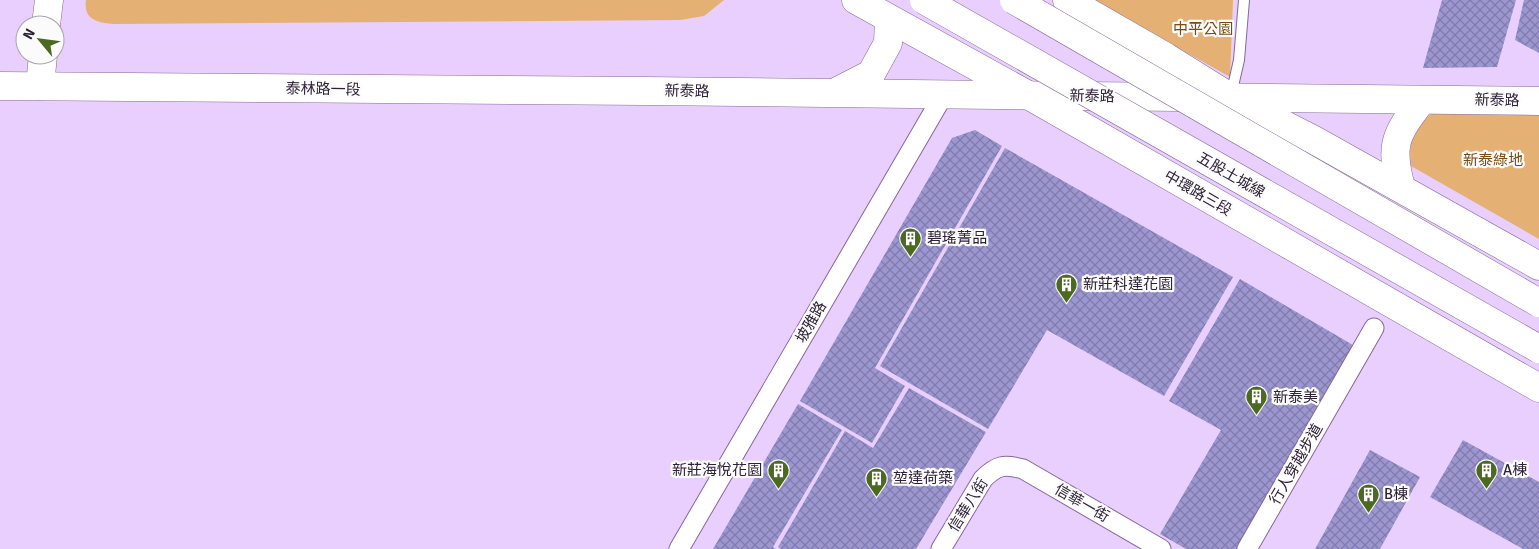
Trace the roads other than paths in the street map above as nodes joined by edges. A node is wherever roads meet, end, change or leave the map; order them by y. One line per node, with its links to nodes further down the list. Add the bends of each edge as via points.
1 (49, 0): 7 (main road)
2 (856, 0): 8 (main road, 中環路三段)
3 (924, 0): 23 (main road, 五股土城線, bridge)
4 (1014, 0): 21 (main road, bridge)
5 (1067, 0): 16 (main road)
6 (1244, 0): 16 (lane, via 1239,60)
7 (47, 15)
8 (889, 19): 13 (main road, via 888,43 871,74); 15 (main road, 中環路三段)
9 (42, 65): 11 (main road)
10 (0, 86): 11 (main road, 泰林路一段)
11 (40, 86): 12 (main road, 泰林路一段)
12 (646, 91): 13 (main road, 新泰路)
13 (835, 93): 14 (main road, 新泰路)
14 (944, 94): 15 (main road, 新泰路); 26 (street, 坡雅路)
15 (1028, 95): 16 (main road, 新泰路); 24 (main road, 中環路三段)
16 (1230, 98): 17 (main road, 新泰路); 19 (main road)
17 (1422, 100): 18 (main road, 新泰路); 19 (main road, via 1400,130 1395,147 1395,167)
18 (1539, 101)
19 (1401, 187): 20 (main road)
20 (1539, 266)
21 (1539, 303)
22 (1374, 328): 29 (street, 行人穿越步道)
23 (1539, 349)
24 (1539, 388)
25 (1000, 466): 27 (street, 信華八街, via 983,479); 28 (street, 信華一街, via 1023,469)
26 (678, 549)
27 (941, 549)
28 (1160, 549)
29 (1247, 549)

